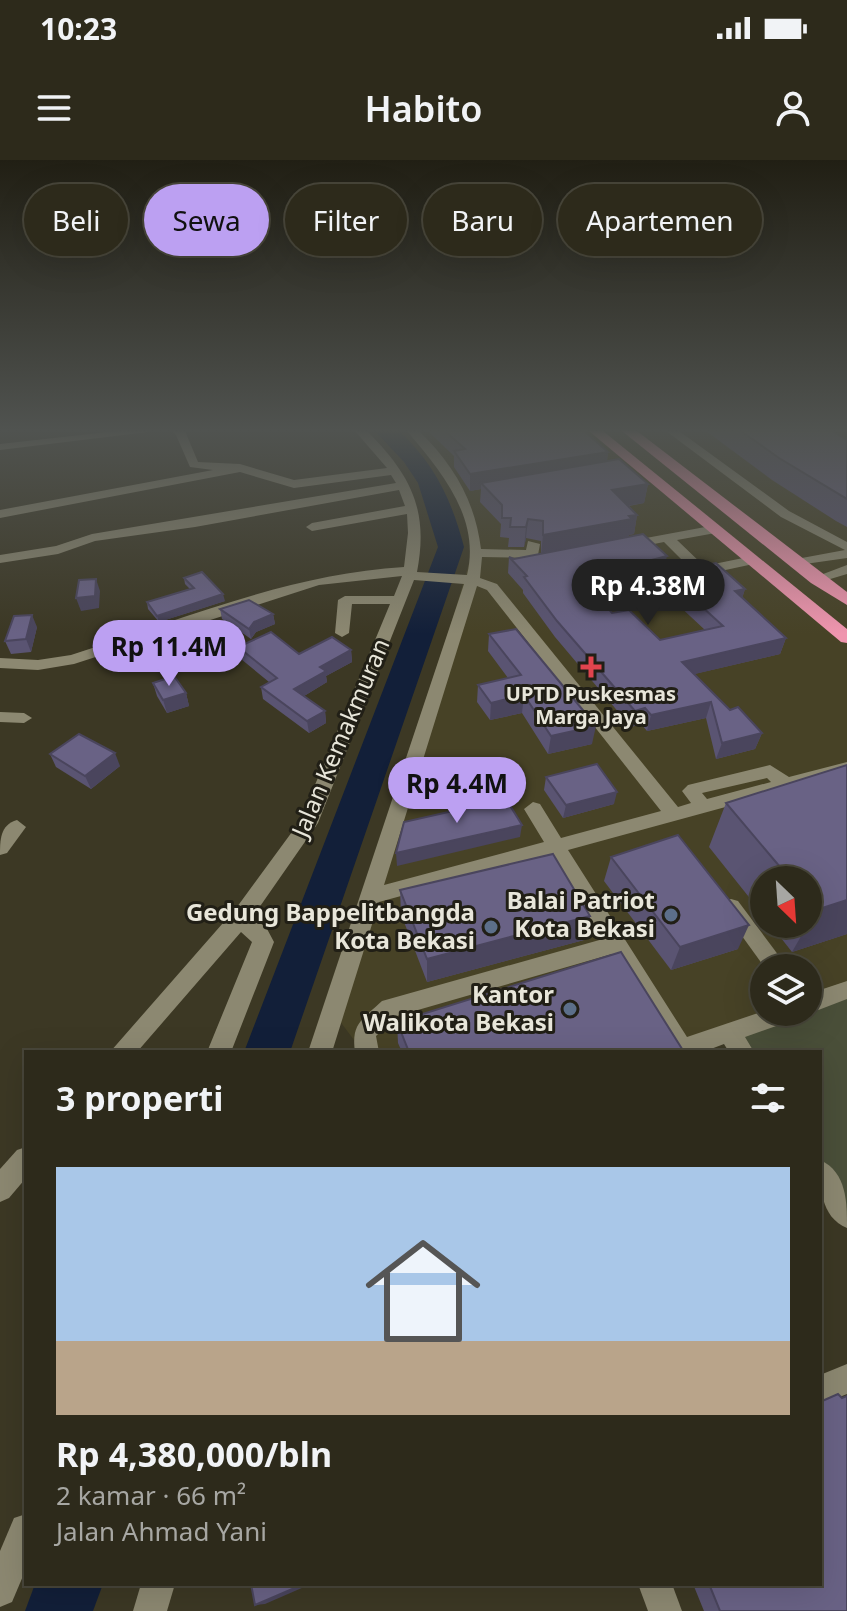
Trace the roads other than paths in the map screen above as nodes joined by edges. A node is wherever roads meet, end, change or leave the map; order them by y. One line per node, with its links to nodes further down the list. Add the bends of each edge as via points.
1 (80, 499): 9 (street)
2 (305, 499): 18 (street, via 133,542)
3 (409, 499): 8 (street, Jalan Kemakmuran)
4 (472, 499): 16 (street)
5 (674, 499): 11 (highway)
6 (714, 499): 21 (highway)
7 (764, 499): 14 (street)
8 (414, 509): 10 (street); 25 (street, Jalan Kemakmuran)
9 (0, 514)
10 (312, 527)
11 (716, 529): 12 (street); 19 (highway)
12 (667, 538): 15 (street); 24 (street)
13 (533, 544): 16 (street, via 528,554)
14 (847, 547)
15 (606, 550)
16 (475, 553): 27 (street)
17 (847, 554): 21 (street)
18 (0, 559)
19 (753, 560): 24 (street); 32 (highway)
20 (543, 562): 22 (street)
21 (796, 563): 26 (highway)
22 (512, 568)
23 (847, 569): 26 (street)
24 (702, 572): 28 (street)
25 (413, 574): 27 (street); 29 (street, Jalan Kemakmuran); 33 (street, via 317,581 55,663)
26 (817, 579): 30 (highway)
27 (469, 580): 38 (street, via 492,587); 43 (street)
28 (628, 587)
29 (399, 600): 31 (street, via 345,600); 44 (street, Jalan Kemakmuran, via 309,823)
30 (847, 600)
31 (342, 633)
32 (847, 638)
33 (0, 663)
34 (0, 717): 35 (street)
35 (24, 718)
36 (847, 768): 38 (street, via 786,785 770,771 694,789 703,807)
37 (533, 809): 40 (street)
38 (674, 815): 40 (street)
39 (17, 827): 41 (street)
40 (557, 846): 43 (street); 45 (street)
41 (0, 848)
42 (715, 885): 46 (street)
43 (371, 896): 53 (street)
44 (239, 920): 51 (street, Jalan Kemakmuran); 52 (street, via 263,942)
45 (617, 944): 54 (street, via 390,1008 364,1033); 55 (street)
46 (767, 954)
47 (847, 990): 48 (street)
48 (822, 999)
49 (765, 1026): 50 (street)
50 (736, 1043): 56 (street)
51 (124, 1050)
52 (220, 1050)
53 (321, 1050)
54 (367, 1050)
55 (682, 1050)
56 (690, 1050)
57 (24, 1161): 59 (street)
58 (822, 1176): 60 (street)
59 (0, 1189)
60 (847, 1215)
61 (847, 1379): 62 (street)
62 (822, 1389)
63 (24, 1535): 66 (street)
64 (157, 1586): 67 (street)
65 (656, 1586): 68 (street)
66 (0, 1590)
67 (150, 1611)
68 (665, 1611)

